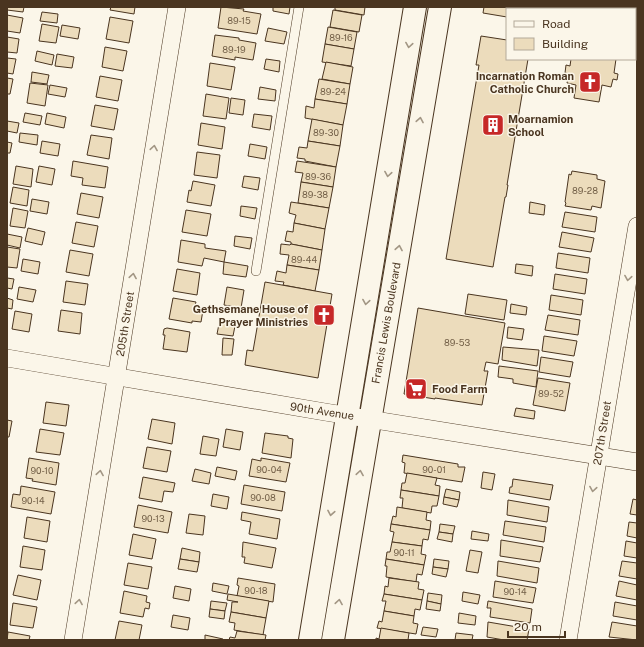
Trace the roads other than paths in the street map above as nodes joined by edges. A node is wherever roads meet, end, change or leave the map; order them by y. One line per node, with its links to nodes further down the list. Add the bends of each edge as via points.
1 (177, 7): 8 (street, 205th Street, one-way to 1)
2 (300, 7): 6 (lane)
3 (415, 7): 9 (main road, Francis Lewis Boulevard, one-way to 9)
4 (440, 7): 10 (main road, Francis Lewis Boulevard, one-way to 4)
5 (637, 226): 11 (street, 207th Street, one-way to 11)
6 (256, 271)
7 (7, 358): 8 (street, 90th Avenue)
8 (117, 376): 9 (street, 90th Avenue); 13 (street, 205th Street, one-way to 8)
9 (348, 415): 10 (street, 90th Avenue); 14 (main road, Francis Lewis Boulevard, one-way to 14)
10 (370, 419): 11 (street, 90th Avenue); 15 (main road, Francis Lewis Boulevard, one-way to 10)
11 (599, 456): 12 (street, 90th Avenue); 16 (street, 207th Street, one-way to 16)
12 (637, 462)
13 (72, 640)
14 (310, 640)
15 (333, 640)
16 (568, 640)

